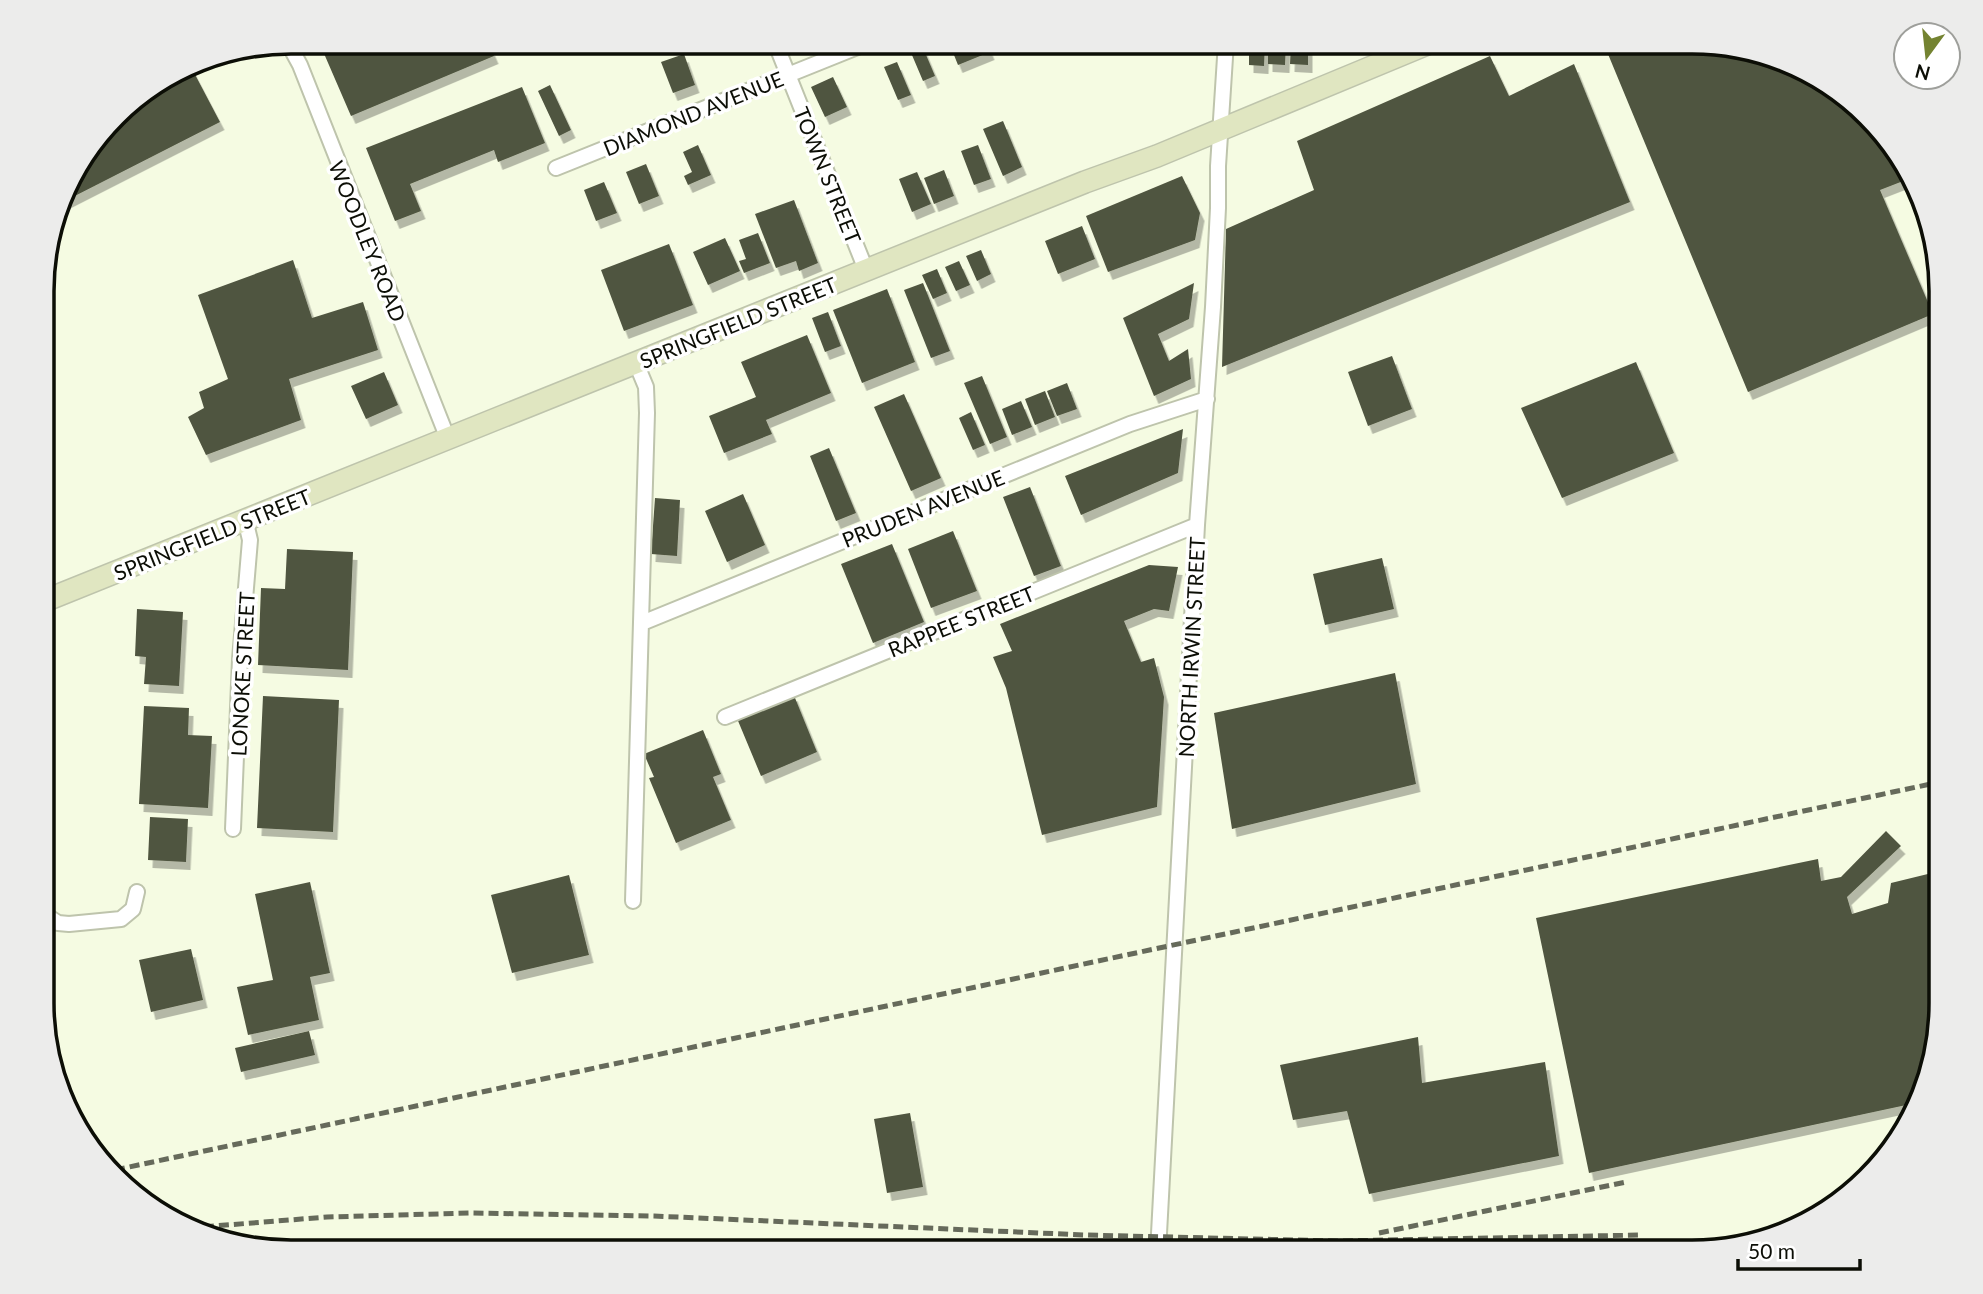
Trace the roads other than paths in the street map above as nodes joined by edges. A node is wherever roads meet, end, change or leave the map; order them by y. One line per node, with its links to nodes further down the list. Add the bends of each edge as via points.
1 (1225, 54): 7 (street, NORTH IRWIN STREET)
2 (1402, 54): 7 (main road, SPRINGFIELD STREET)
3 (295, 55): 12 (street, WOODLEY ROAD)
4 (780, 55): 6 (street, TOWN STREET)
5 (839, 55): 6 (street, DIAMOND AVENUE)
6 (788, 75): 8 (street, DIAMOND AVENUE); 9 (street, TOWN STREET)
7 (1222, 127): 9 (main road, SPRINGFIELD STREET); 11 (street, NORTH IRWIN STREET)
8 (556, 168)
9 (866, 270): 10 (main road, SPRINGFIELD STREET)
10 (636, 363): 12 (main road, SPRINGFIELD STREET); 16 (street, via 646,387 647,413)
11 (1207, 398): 14 (street, NORTH IRWIN STREET); 16 (street, PRUDEN AVENUE)
12 (448, 439): 13 (main road, SPRINGFIELD STREET)
13 (245, 519): 15 (main road, SPRINGFIELD STREET); 18 (street, LONOKE STREET, via 250,540)
14 (1197, 525): 17 (street, RAPPEE STREET); 22 (street, NORTH IRWIN STREET)
15 (54, 597)
16 (642, 623): 20 (street)
17 (725, 717)
18 (233, 829)
19 (137, 892): 21 (street, via 133,909 121,919 69,924)
20 (633, 901)
21 (54, 920)
22 (1159, 1239)

